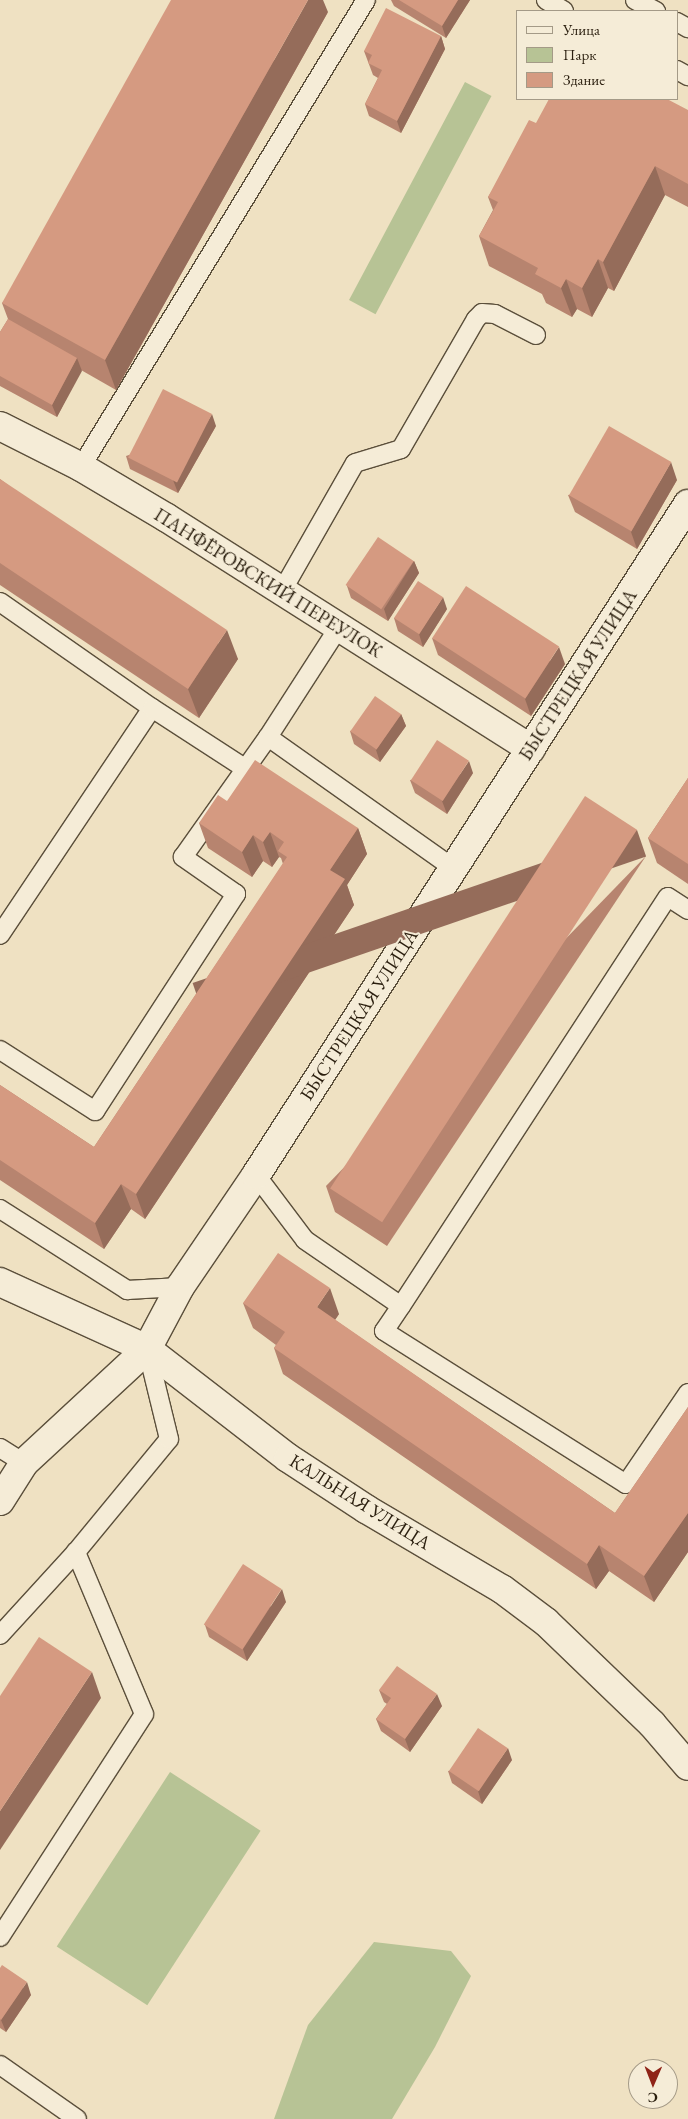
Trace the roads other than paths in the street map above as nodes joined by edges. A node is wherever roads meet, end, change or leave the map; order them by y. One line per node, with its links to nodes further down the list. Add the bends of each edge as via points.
1 (366, 0): 8 (lane)
2 (546, 0): 4 (lane)
3 (634, 0): 5 (lane)
4 (562, 10)
5 (654, 10)
6 (536, 336): 10 (lane, via 494,314 482,313 476,319 400,449 355,463)
7 (0, 426): 8 (street, ПАНФЁРОВСКИЙ ПЕРЕУЛОК)
8 (81, 467): 10 (street, ПАНФЁРОВСКИЙ ПЕРЕУЛОК)
9 (688, 504): 15 (street, БЫСТРЕЦКАЯ УЛИЦА)
10 (282, 591): 12 (street, ПАНФЁРОВСКИЙ ПЕРЕУЛОК)
11 (0, 602): 13 (lane)
12 (339, 627): 14 (lane); 15 (street, ПАНФЁРОВСКИЙ ПЕРЕУЛОК)
13 (152, 708): 16 (lane); 19 (lane)
14 (268, 737): 16 (lane); 17 (lane)
15 (531, 749): 17 (street, БЫСТРЕЦКАЯ УЛИЦА)
16 (246, 769): 20 (lane, via 183,857 236,894 95,1111)
17 (453, 868): 21 (street, БЫСТРЕЦКАЯ УЛИЦА)
18 (688, 910): 25 (lane, via 668,897)
19 (0, 935)
20 (0, 1050)
21 (256, 1175): 24 (street, БЫСТРЕЦКАЯ УЛИЦА); 25 (lane, via 305,1240)
22 (0, 1209): 24 (lane, via 128,1290)
23 (0, 1282): 26 (street, КАЛЬНАЯ УЛИЦА)
24 (180, 1287): 26 (street, БЫСТРЕЦКАЯ УЛИЦА)
25 (402, 1306): 27 (lane, via 384,1331 626,1484)
26 (147, 1349): 29 (street, БЫСТРЕЦКАЯ УЛИЦА); 31 (lane, via 169,1438); 33 (street, КАЛЬНАЯ УЛИЦА, via 288,1458 366,1509 502,1589 546,1622 652,1724)
27 (688, 1393)
28 (0, 1448): 29 (lane)
29 (24, 1463): 30 (street, БЫСТРЕЦКАЯ УЛИЦА)
30 (0, 1500)
31 (76, 1552): 32 (lane); 34 (lane, via 144,1714)
32 (0, 1635)
33 (688, 1766)
34 (0, 1937)
35 (0, 2065): 36 (lane)
36 (77, 2119)

